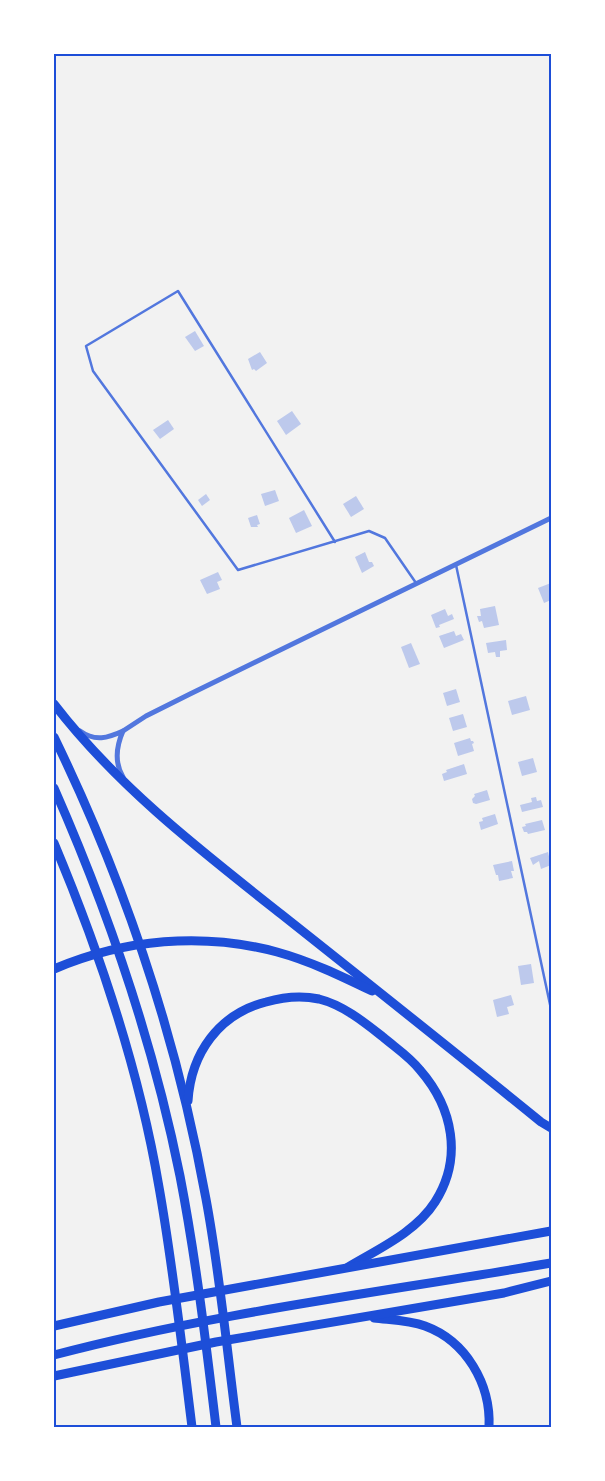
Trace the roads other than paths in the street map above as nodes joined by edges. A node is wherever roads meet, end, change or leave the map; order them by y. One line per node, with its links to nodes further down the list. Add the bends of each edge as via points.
1 (551, 518): 3 (street)
2 (335, 542): 2 (lane, via 238,570 93,371 86,346 178,290); 4 (lane, via 369,532 384,538)
3 (456, 565): 4 (street); 14 (lane)
4 (417, 584): 7 (street, via 146,716)
5 (54, 704): 6 (highway)
6 (65, 719): 7 (street, via 96,739); 10 (highway)
7 (123, 732): 10 (street, via 116,745 117,759 120,772)
8 (54, 737): 15 (highway, via 102,845 132,924)
9 (54, 788): 26 (highway, via 113,935 157,1080 190,1229)
10 (130, 788): 13 (highway, via 238,880)
11 (54, 842): 25 (highway, via 109,992 151,1145)
12 (54, 969): 13 (highway, via 107,951 156,942 218,942 277,952 308,962)
13 (386, 997): 16 (highway)
14 (551, 1008)
15 (187, 1112): 19 (highway, via 194,1066 212,1036 235,1014 274,999 302,997 335,1005 369,1026 419,1068 433,1086 451,1131 452,1157 448,1173 435,1203 423,1216 396,1238); 27 (highway, via 215,1253)
16 (551, 1128)
17 (551, 1231): 19 (highway)
18 (551, 1262): 23 (highway, via 278,1308)
19 (348, 1267): 22 (highway, via 105,1313)
20 (551, 1281): 21 (highway, via 504,1293)
21 (361, 1316): 24 (highway); 28 (highway, via 424,1325 454,1343 468,1358 483,1383 488,1398)
22 (54, 1326)
23 (54, 1355)
24 (54, 1376)
25 (192, 1427)
26 (216, 1427)
27 (237, 1427)
28 (489, 1427)

